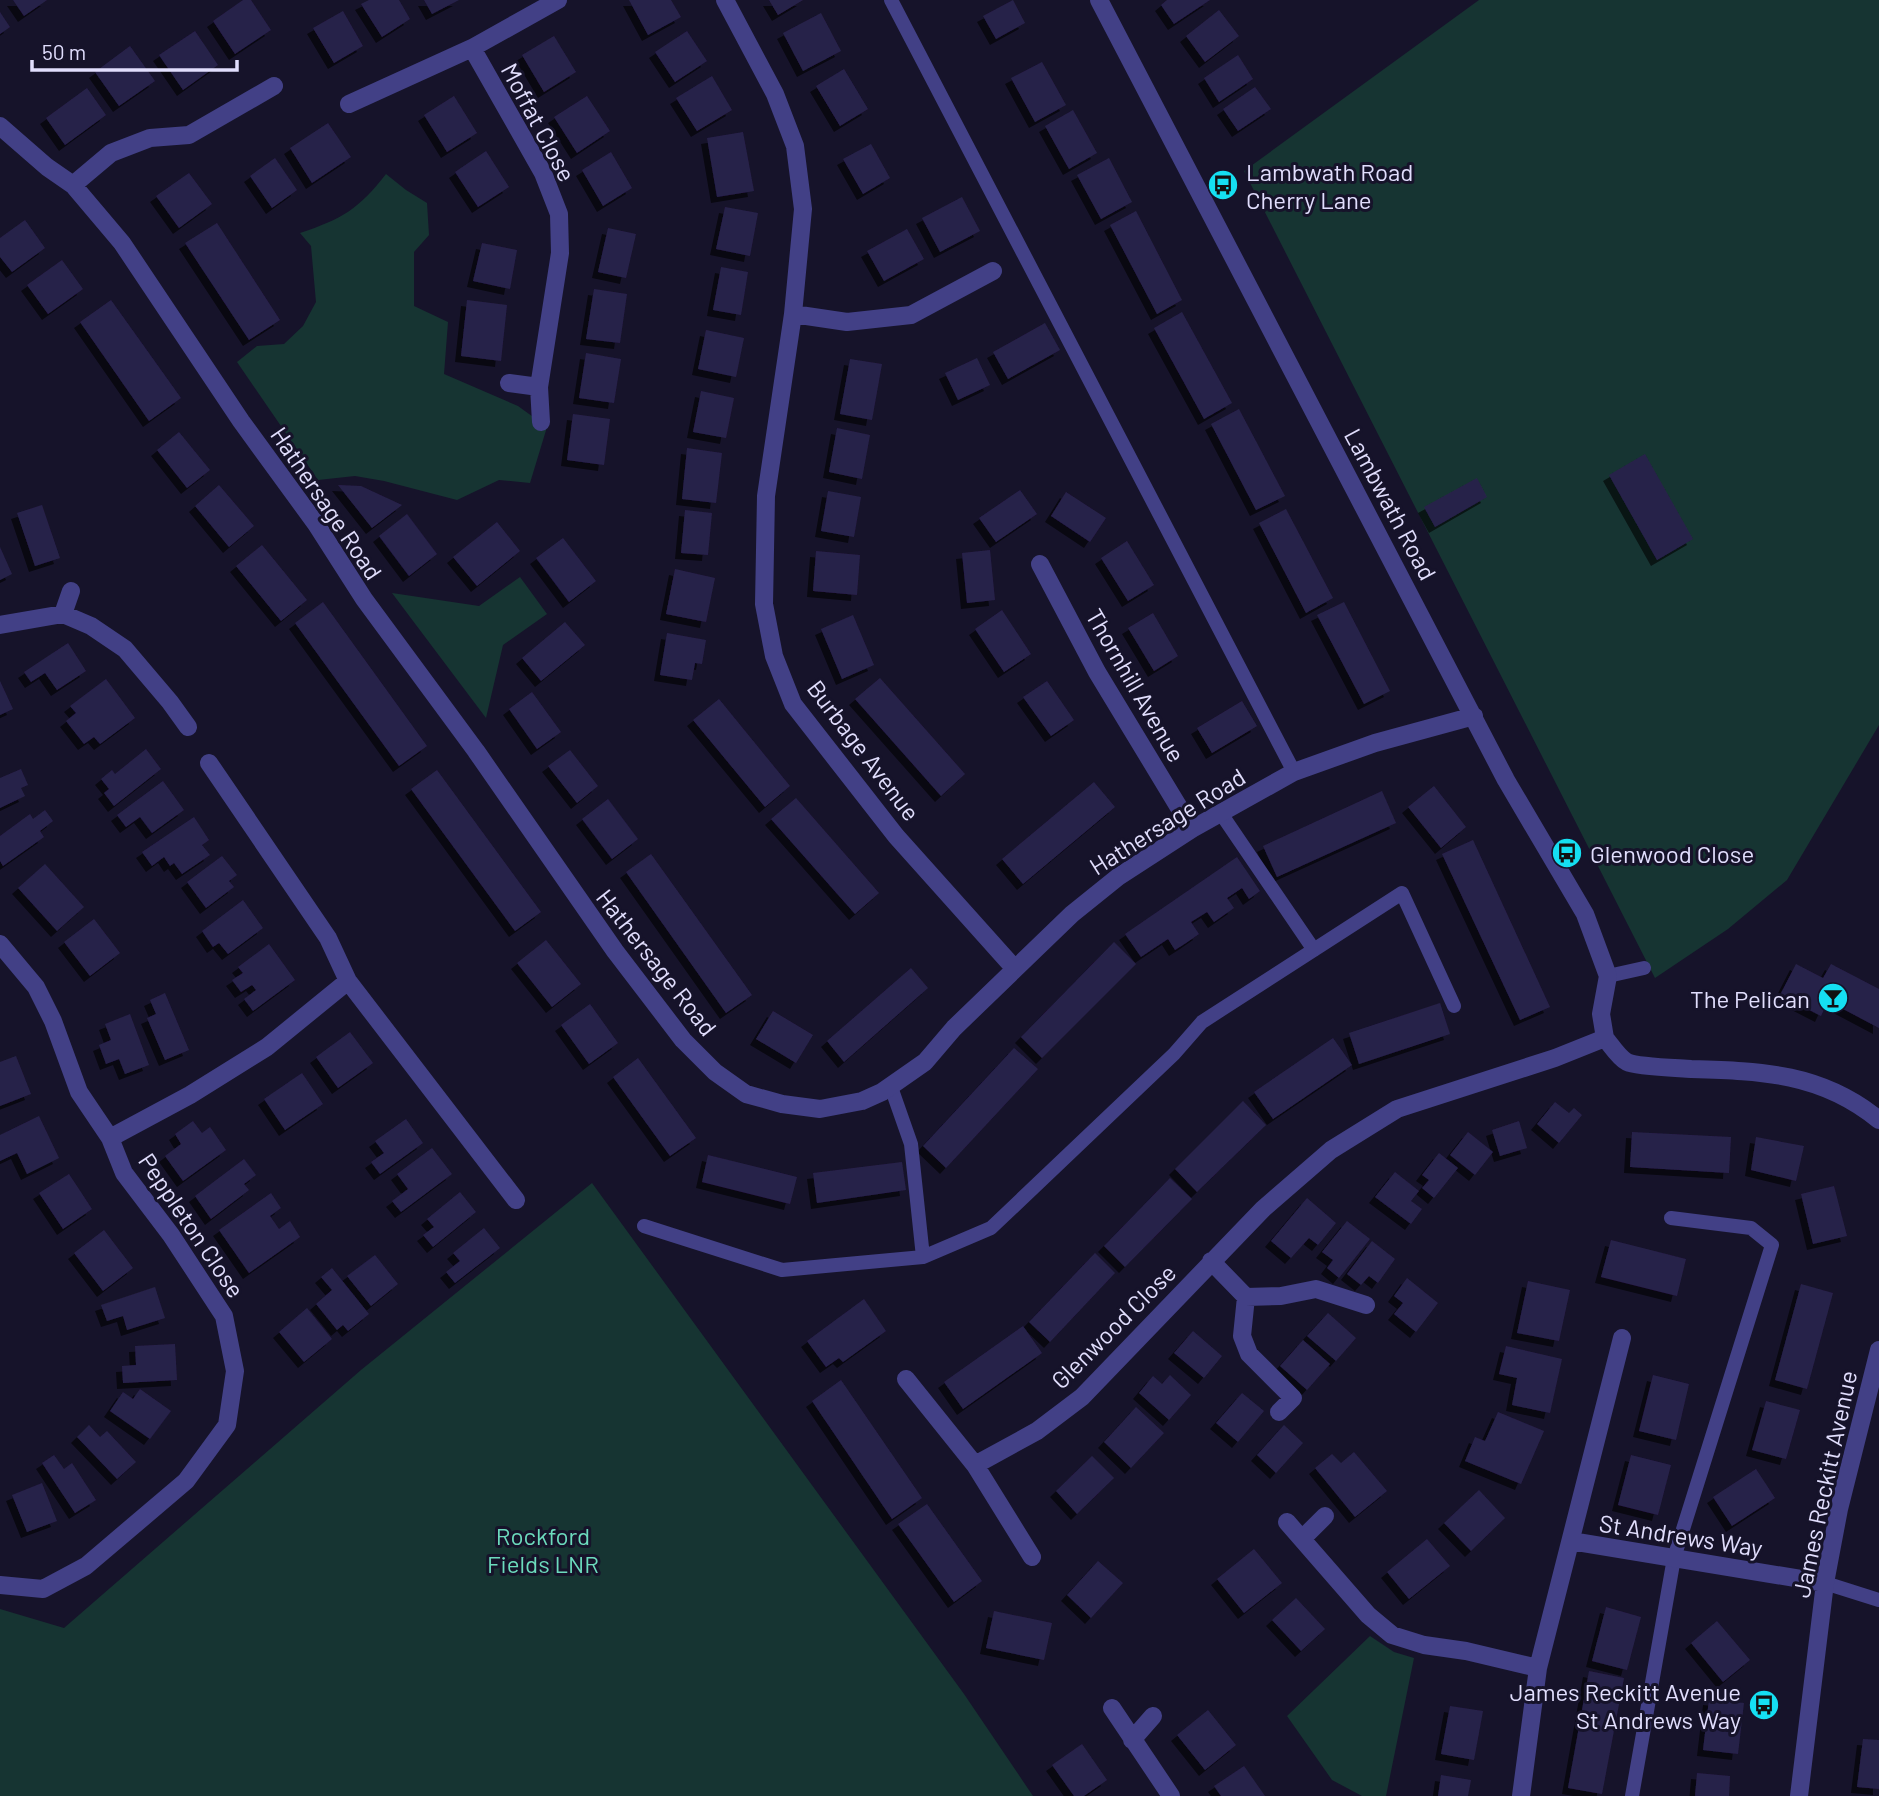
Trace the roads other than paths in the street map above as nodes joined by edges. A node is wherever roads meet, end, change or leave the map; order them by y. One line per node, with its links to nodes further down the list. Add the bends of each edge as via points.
1 (558, 0): 5 (street, Moffat Close)
2 (725, 0): 11 (street, Burbage Avenue, via 775,94 795,146 803,209)
3 (891, 0): 22 (lane)
4 (1099, 0): 19 (street, Lambwath Road)
5 (472, 48): 7 (street, Moffat Close); 13 (street, Moffat Close, via 543,173 559,214 560,253)
6 (274, 86): 9 (street, via 189,135 150,138 111,153)
7 (349, 104)
8 (0, 126): 9 (street, Hathersage Road)
9 (73, 185): 33 (street, Hathersage Road, via 122,243 364,600 683,1040 746,1094 782,1104 820,1109 862,1101)
10 (993, 271): 11 (street, via 911,315 847,322)
11 (793, 314): 27 (street, Burbage Avenue, via 766,496 765,604 774,656 793,704 896,836)
12 (509, 383): 13 (street)
13 (539, 387): 14 (street, Moffat Close)
14 (541, 422)
15 (1040, 565): 24 (street, Thornhill Avenue, via 1097,672)
16 (71, 591): 17 (street)
17 (63, 614): 18 (street); 20 (street, via 91,626 124,649)
18 (0, 625)
19 (1474, 716): 22 (street, Hathersage Road, via 1375,743); 29 (street, Lambwath Road, via 1585,914)
20 (188, 727)
21 (209, 762): 30 (street, via 328,937)
22 (1294, 772): 23 (street, Hathersage Road)
23 (1220, 812): 24 (street, Hathersage Road); 26 (lane)
24 (1192, 829): 27 (street, Hathersage Road, via 1118,877)
25 (0, 944): 35 (street, Peppleton Close, via 36,987 79,1092)
26 (1314, 950): 31 (lane, via 1402,892); 39 (lane, via 1202,1022 991,1228)
27 (1015, 968): 33 (street, Hathersage Road, via 925,1062)
28 (1644, 968): 29 (lane)
29 (1608, 976): 32 (street, via 1601,1014)
30 (348, 981): 35 (street, Peppleton Close, via 267,1047); 36 (street)
31 (1454, 1006)
32 (1605, 1038): 34 (street, via 1627,1062 1801,1079 1837,1091); 40 (street, Glenwood Close, via 1397,1109 1331,1150)
33 (891, 1087): 39 (lane, via 911,1144)
34 (1875, 1117)
35 (110, 1138): 55 (street, Peppleton Close, via 124,1173 224,1317 235,1371 227,1425 186,1481 86,1566 43,1589)
36 (516, 1200)
37 (1671, 1218): 53 (lane, via 1751,1228 1772,1245)
38 (644, 1226): 39 (lane, via 782,1270)
39 (923, 1257)
40 (1211, 1261): 41 (street, Glenwood Close); 47 (street, Glenwood Close, via 1082,1397 1037,1431)
41 (1246, 1297): 42 (street, via 1316,1289); 46 (street, via 1241,1336 1249,1354 1293,1398)
42 (1366, 1305)
43 (1622, 1338): 51 (street, St Andrews Way)
44 (1879, 1350): 54 (street, James Reckitt Avenue)
45 (906, 1379): 47 (street)
46 (1279, 1412)
47 (975, 1465): 52 (street)
48 (1325, 1516): 50 (street)
49 (1287, 1522): 50 (street)
50 (1302, 1539): 57 (street, via 1368,1615 1392,1635)
51 (1572, 1541): 53 (street, St Andrews Way); 57 (street, St Andrews Way)
52 (1032, 1557)
53 (1674, 1558): 54 (street, St Andrews Way); 63 (lane)
54 (1825, 1583): 56 (lane); 64 (street, James Reckitt Avenue)
55 (0, 1585)
56 (1879, 1600)
57 (1538, 1668): 62 (street, St Andrews Way)
58 (1112, 1708): 60 (street)
59 (1153, 1717): 60 (street)
60 (1132, 1740): 61 (street)
61 (1171, 1796)
62 (1521, 1796)
63 (1632, 1796)
64 (1799, 1796)

